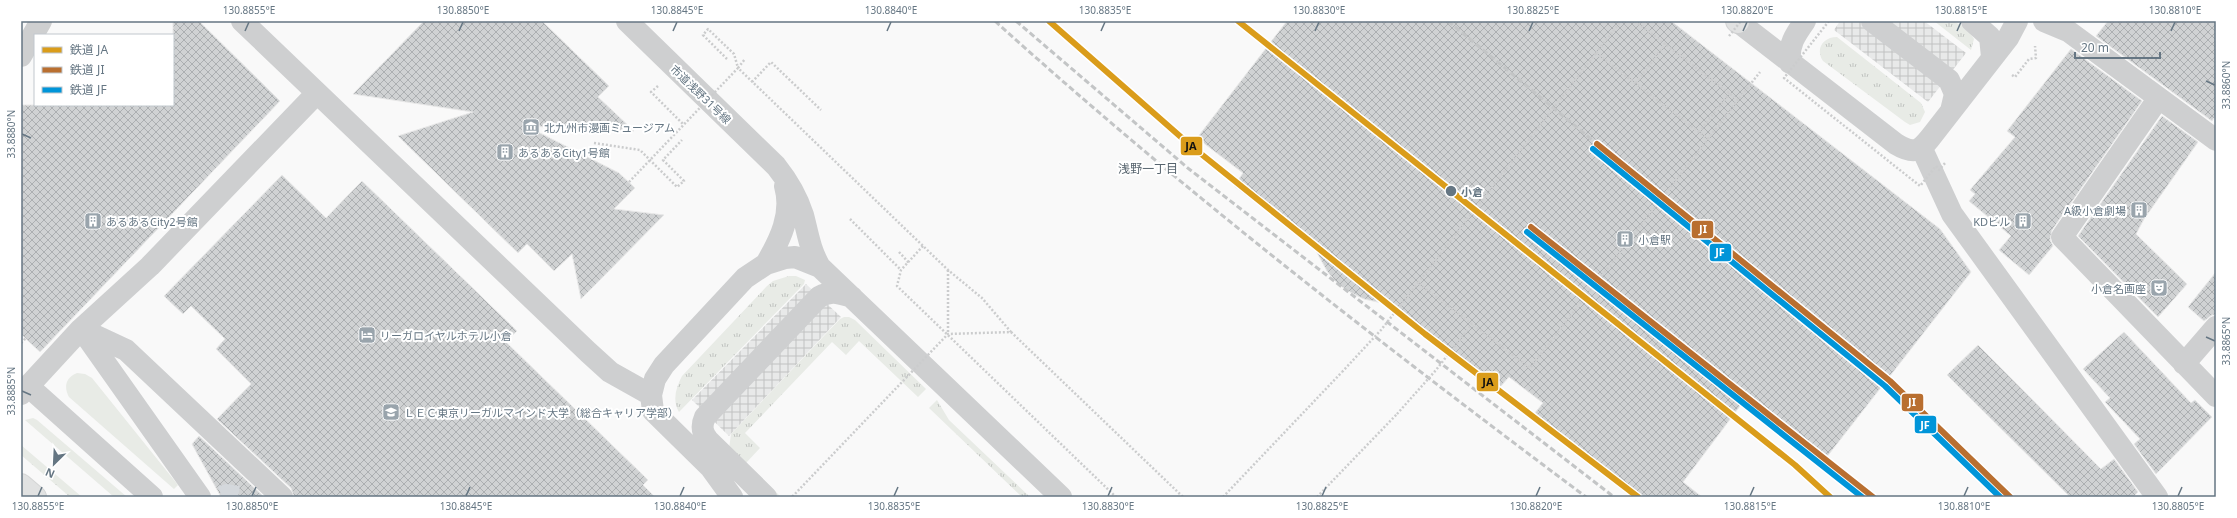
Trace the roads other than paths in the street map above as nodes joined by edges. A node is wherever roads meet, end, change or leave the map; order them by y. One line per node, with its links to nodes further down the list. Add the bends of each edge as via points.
1 (41, 21): 11 (street)
2 (242, 21): 14 (street)
3 (627, 21): 19 (street, 市道浅野31号線)
4 (1805, 21): 13 (street, via 1790,44)
5 (1872, 21): 16 (street, via 1949,80 1955,94)
6 (1972, 21): 12 (street, via 1990,37)
7 (2017, 21): 12 (street, via 2008,38)
8 (2044, 21): 10 (street)
9 (1736, 24): 13 (street)
10 (2072, 26): 15 (street)
11 (21, 56)
12 (1992, 57): 16 (street)
13 (1790, 63): 18 (street, via 1896,144 1906,150)
14 (317, 93): 24 (street, via 150,266); 27 (street, via 610,372)
15 (2158, 99): 17 (street); 25 (street, via 2062,237)
16 (1951, 111): 18 (street)
17 (2216, 140)
18 (1922, 149): 37 (street, via 1952,214)
19 (776, 166): 20 (street, via 787,194 787,208 784,227); 21 (street, 市道浅野31号線, via 796,196 812,254)
20 (766, 264): 21 (street, via 795,257); 27 (street, via 745,278 664,365)
21 (820, 267): 22 (street)
22 (852, 298): 35 (street, via 835,292 828,292 819,297 703,423 702,429 708,440); 36 (street)
23 (2216, 327): 25 (street)
24 (81, 329): 26 (street); 32 (street); 33 (street, via 126,350)
25 (2184, 364): 28 (street)
26 (24, 390): 31 (street)
27 (651, 395): 34 (street, via 653,411 711,468)
28 (2216, 396)
29 (21, 485): 30 (highway)
30 (35, 497)
31 (152, 497)
32 (200, 497)
33 (282, 497)
34 (732, 497)
35 (766, 497)
36 (1061, 497)
37 (2157, 497)

